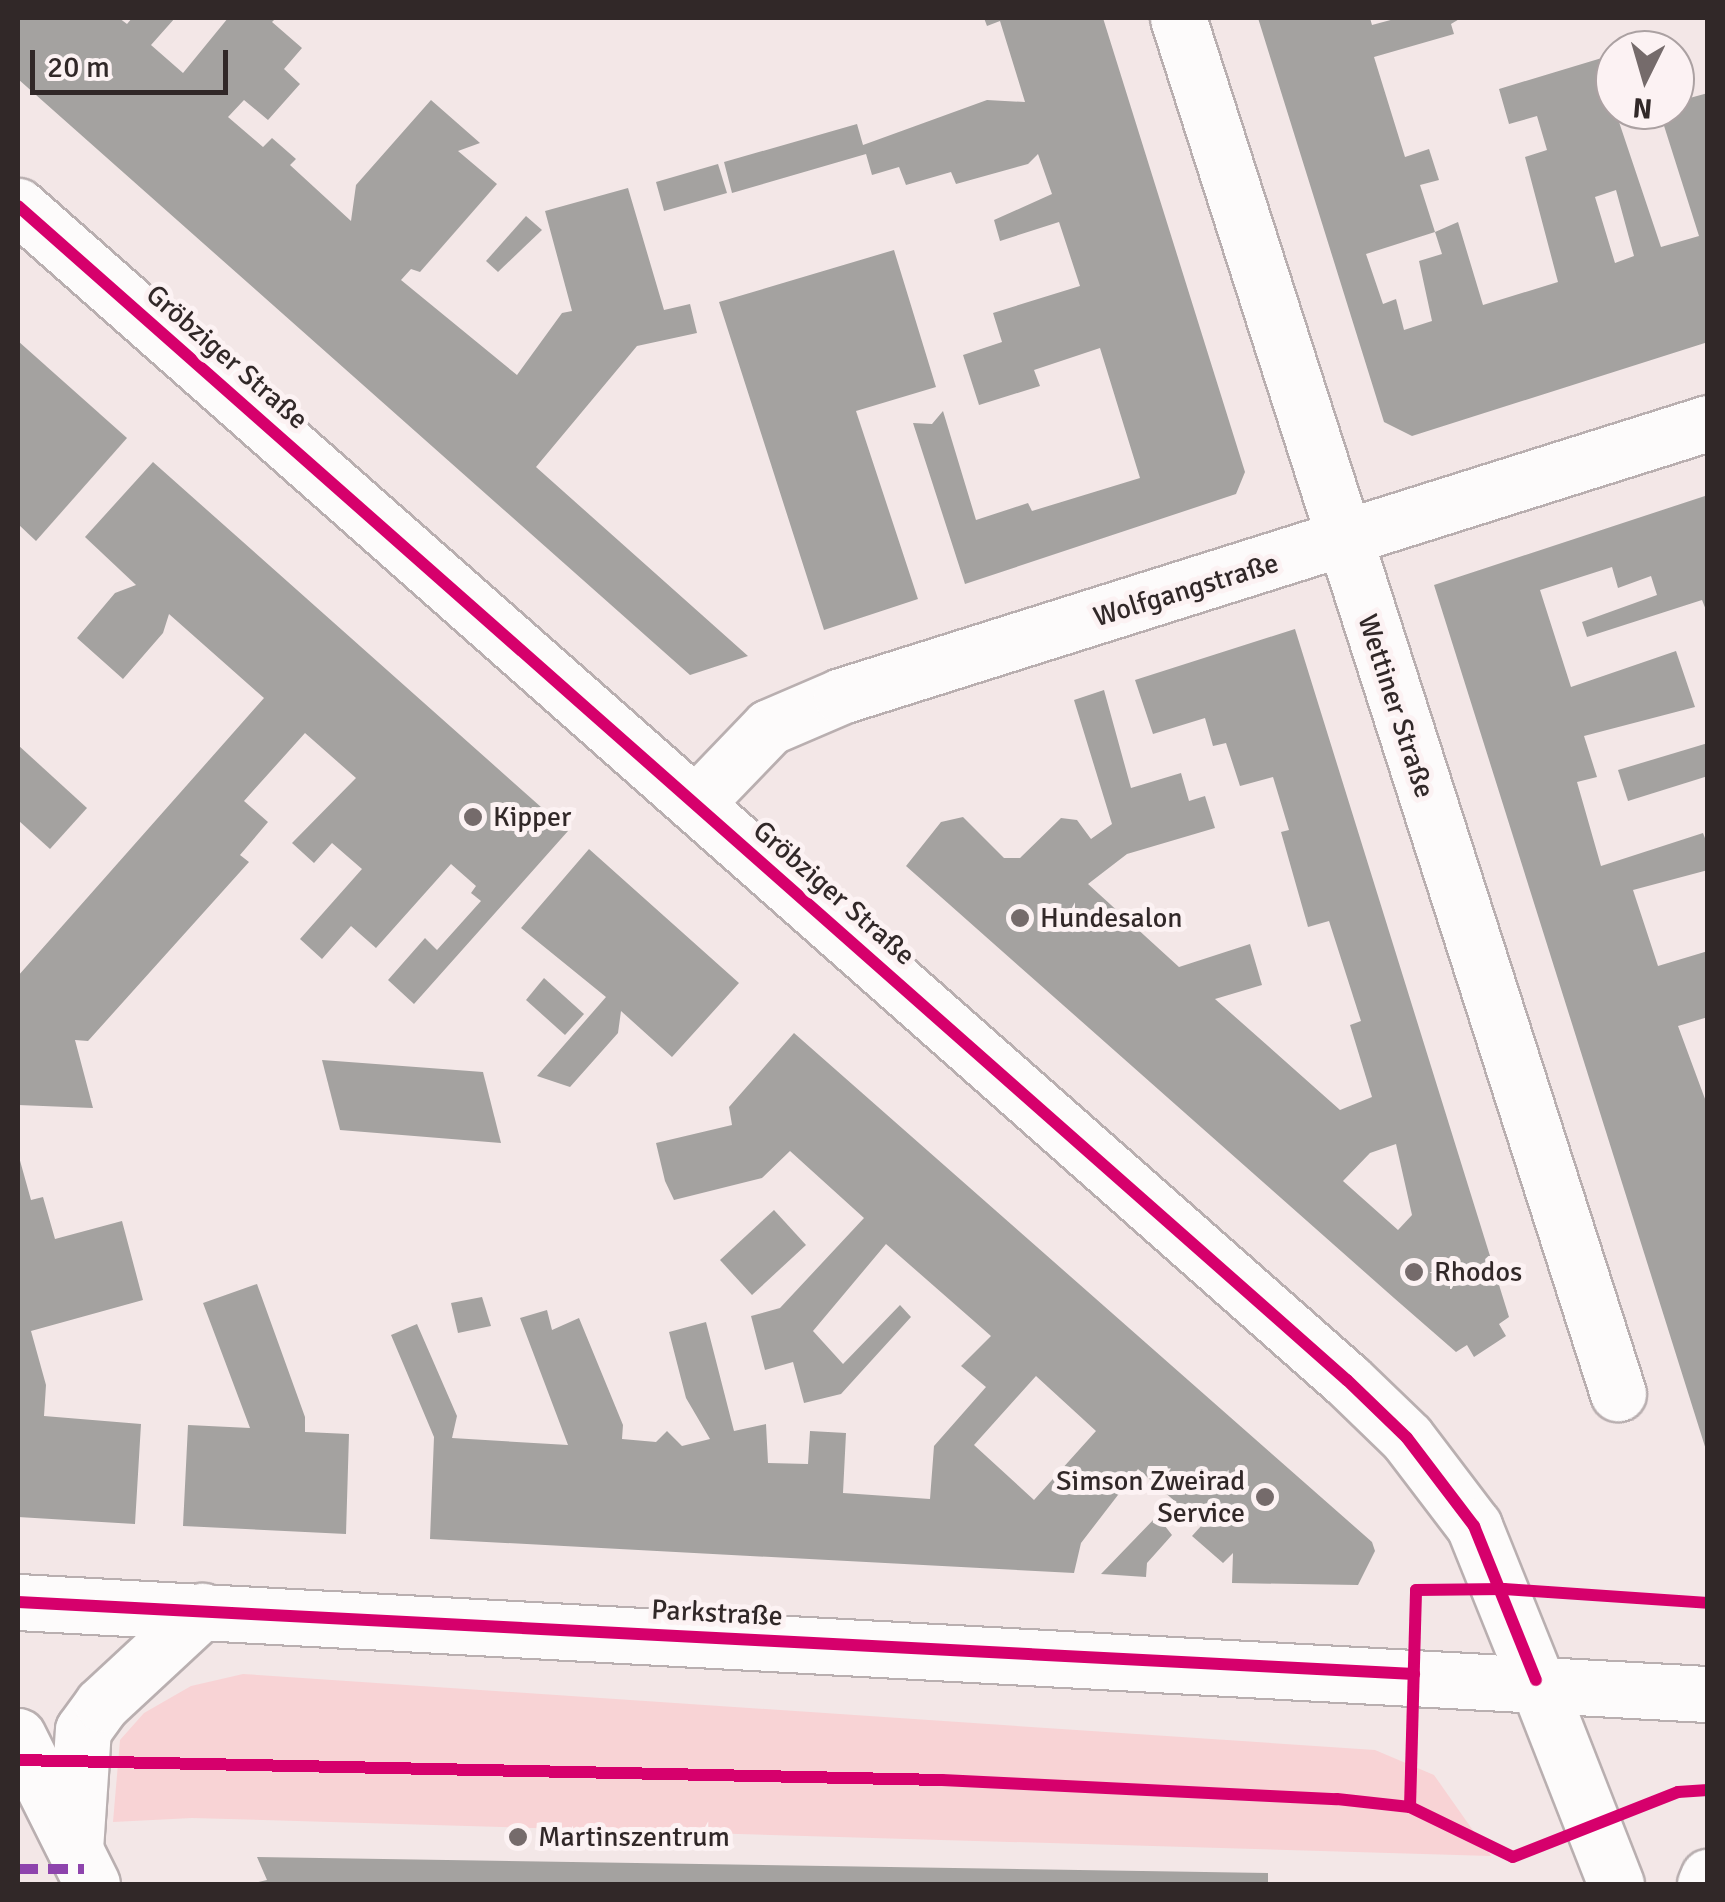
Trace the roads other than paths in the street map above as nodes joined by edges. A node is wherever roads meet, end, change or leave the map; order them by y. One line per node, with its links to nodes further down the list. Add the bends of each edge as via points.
1 (1178, 18): 4 (main road, Wettiner Straße)
2 (18, 206): 5 (main road, Gröbziger Straße)
3 (1708, 424): 4 (main road, Wolfgangstraße)
4 (1343, 542): 5 (main road, Wolfgangstraße, via 841,696 769,727); 6 (main road, Wettiner Straße)
5 (695, 804): 9 (main road, Gröbziger Straße, via 1406,1438 1474,1526)
6 (1618, 1393)
7 (18, 1602): 8 (main road, Parkstraße)
8 (202, 1611): 9 (main road, Parkstraße); 12 (main road, via 83,1730)
9 (1536, 1680): 10 (main road, Parkstraße); 14 (main road, Gröbziger Straße)
10 (1708, 1694)
11 (18, 1736): 12 (main road)
12 (83, 1867)
13 (1708, 1876): 15 (main road)
14 (1616, 1884)
15 (1705, 1884)

